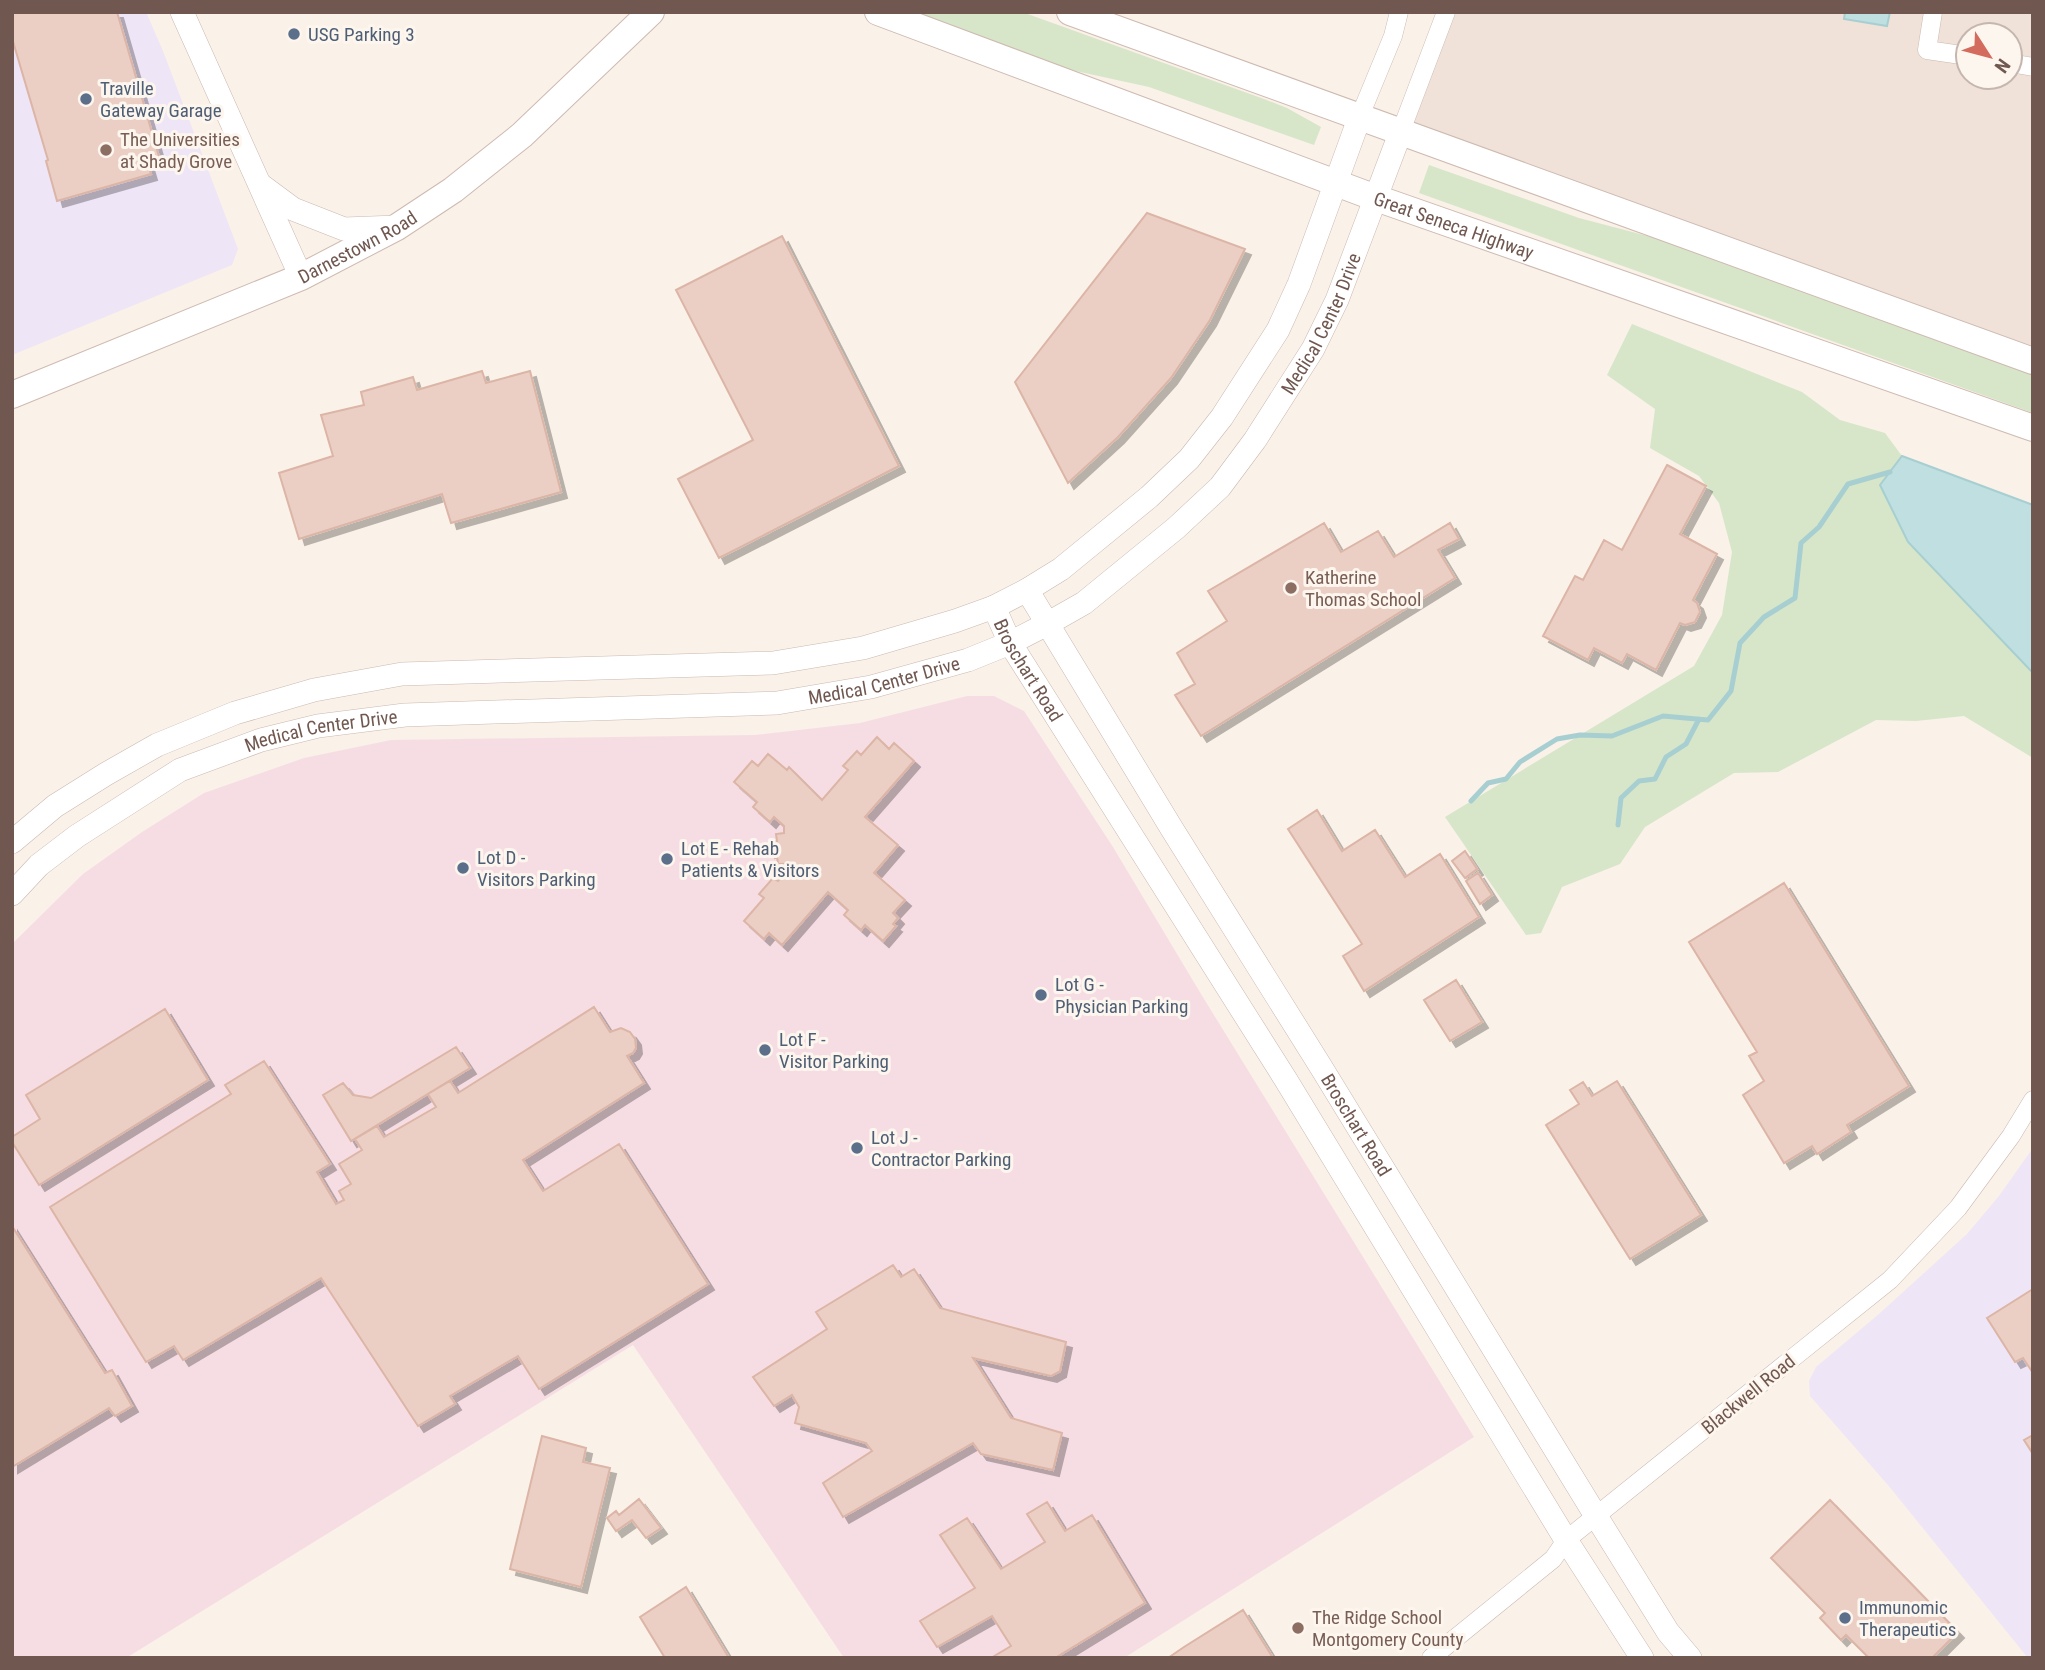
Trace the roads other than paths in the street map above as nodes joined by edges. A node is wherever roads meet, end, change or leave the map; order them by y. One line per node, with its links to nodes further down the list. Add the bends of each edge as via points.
1 (182, 12): 12 (street)
2 (651, 12): 14 (main road, Darnestown Road, via 522,135)
3 (878, 12): 11 (main road, Great Seneca Highway)
4 (1070, 12): 9 (main road)
5 (1399, 12): 9 (street, Medical Center Drive)
6 (1446, 12): 10 (street, Medical Center Drive)
7 (1933, 12): 8 (street, via 1927,50)
8 (1954, 55)
9 (1360, 116): 10 (main road); 11 (street, Medical Center Drive)
10 (1401, 131): 13 (street, Medical Center Drive); 16 (main road)
11 (1335, 182): 13 (main road, Great Seneca Highway); 19 (street, Medical Center Drive, via 1300,284 1278,330 1214,427 1149,497 1061,569)
12 (259, 184): 14 (street, via 293,209 344,229); 15 (street)
13 (1376, 198): 18 (main road, Great Seneca Highway); 21 (street, Medical Center Drive, via 1313,349 1220,487 1084,603)
14 (397, 227): 15 (main road, Darnestown Road)
15 (301, 277): 17 (main road, Darnestown Road)
16 (2033, 361)
17 (12, 395)
18 (2033, 428)
19 (1027, 590): 20 (street, Medical Center Drive); 21 (street, Broschart Road)
20 (994, 607): 22 (street, Broschart Road); 23 (street, Medical Center Drive, via 863,648 773,663 402,674 314,690 235,713 157,745 55,806)
21 (1047, 624): 22 (street, Medical Center Drive); 26 (street, Broschart Road)
22 (1010, 643): 24 (street, Medical Center Drive, via 872,687 777,703 405,715 318,726 261,740 180,771 77,836 39,865); 27 (street, Broschart Road, via 1286,1080)
23 (12, 842)
24 (12, 894)
25 (2033, 1100): 26 (street, Blackwell Road, via 1958,1208 1890,1280)
26 (1596, 1516): 27 (street, Blackwell Road); 30 (street, Broschart Road, via 1668,1632)
27 (1566, 1539): 28 (street, Blackwell Road, via 1553,1559); 29 (street, Broschart Road)
28 (1431, 1658)
29 (1642, 1658)
30 (1690, 1658)

